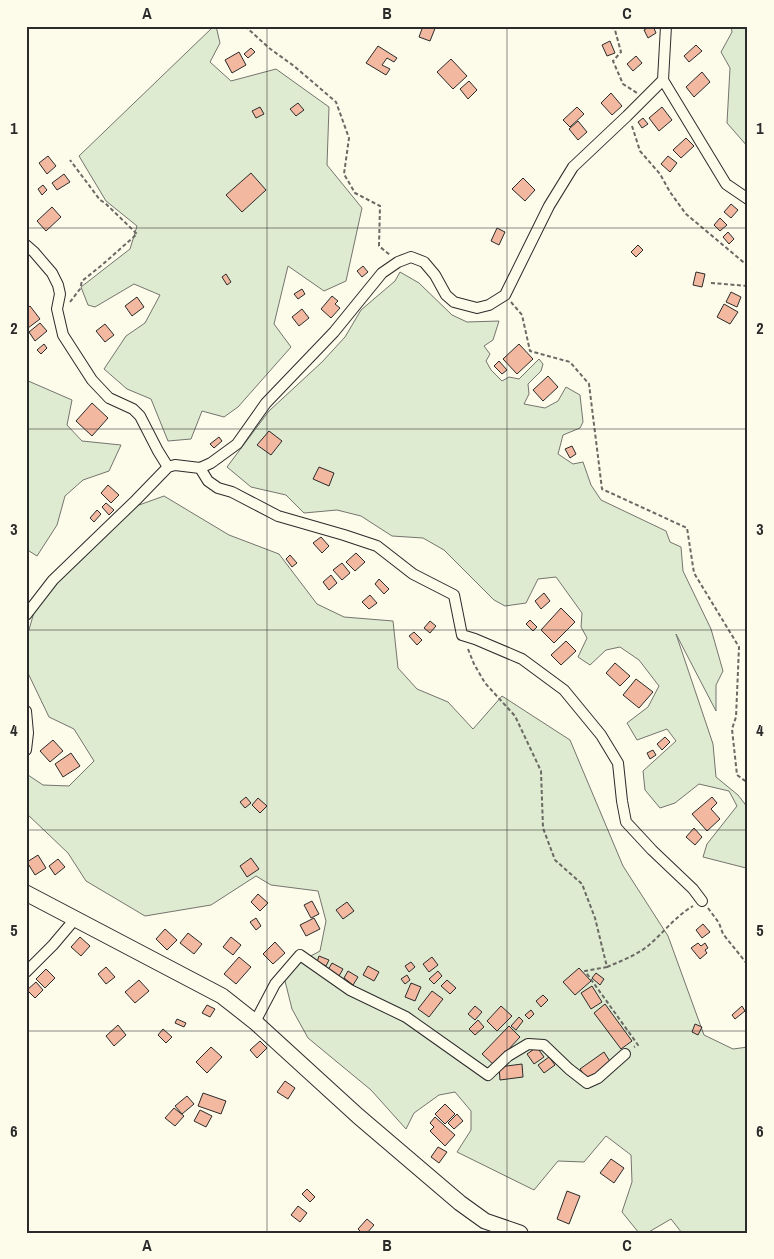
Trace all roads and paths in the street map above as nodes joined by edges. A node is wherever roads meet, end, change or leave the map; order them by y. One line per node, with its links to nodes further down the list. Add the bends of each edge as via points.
1 (245, 26): 10 (path, via 336,102 349,138 344,174 355,193 380,206 379,246)
2 (611, 26): 5 (path, via 616,30 621,52 613,61 623,84)
3 (666, 26): 4 (street)
4 (663, 80): 5 (street); 8 (street, via 726,184)
5 (645, 98): 6 (street)
6 (632, 112): 11 (path, via 630,120 640,151 660,174 686,214); 14 (street, via 573,167 549,206)
7 (70, 160): 15 (path, via 100,200 137,234 82,281 80,289)
8 (748, 199)
9 (26, 245): 15 (street, via 58,285)
10 (398, 262): 14 (street, via 411,258 424,262 454,302 477,308 489,305); 17 (street, via 382,273 334,332 266,403 236,444)
11 (748, 266)
12 (711, 283): 13 (path)
13 (748, 286)
14 (505, 294): 22 (path, via 522,315 530,351 570,362 589,384 602,490 687,528 694,573 739,647 736,717 732,729 737,775)
15 (58, 318): 16 (street, via 64,335 92,380 109,398 133,409 140,416)
16 (168, 467): 17 (street); 18 (street, via 53,580)
17 (200, 468): 19 (street, via 208,481 218,488 278,516 378,546 412,574 454,594)
18 (26, 615)
19 (462, 635): 24 (street, via 522,659 564,690 601,735 618,763 626,822 694,889); 27 (path, via 485,683 515,716 541,772 543,828 555,860 582,884 595,918)
20 (26, 711): 21 (street)
21 (26, 750)
22 (748, 783)
23 (26, 893): 25 (street)
24 (702, 901): 26 (path); 27 (path, via 689,908 648,946)
25 (75, 919): 28 (street); 29 (street, via 222,996)
26 (748, 965)
27 (607, 968): 30 (path, via 585,971 638,1045)
28 (26, 972)
29 (255, 1022): 30 (street, via 274,984 300,955 350,990 406,1017 488,1075 508,1056 528,1044 544,1045 587,1084); 31 (street, via 460,1203 485,1221)
30 (625, 1054)
31 (520, 1233)

